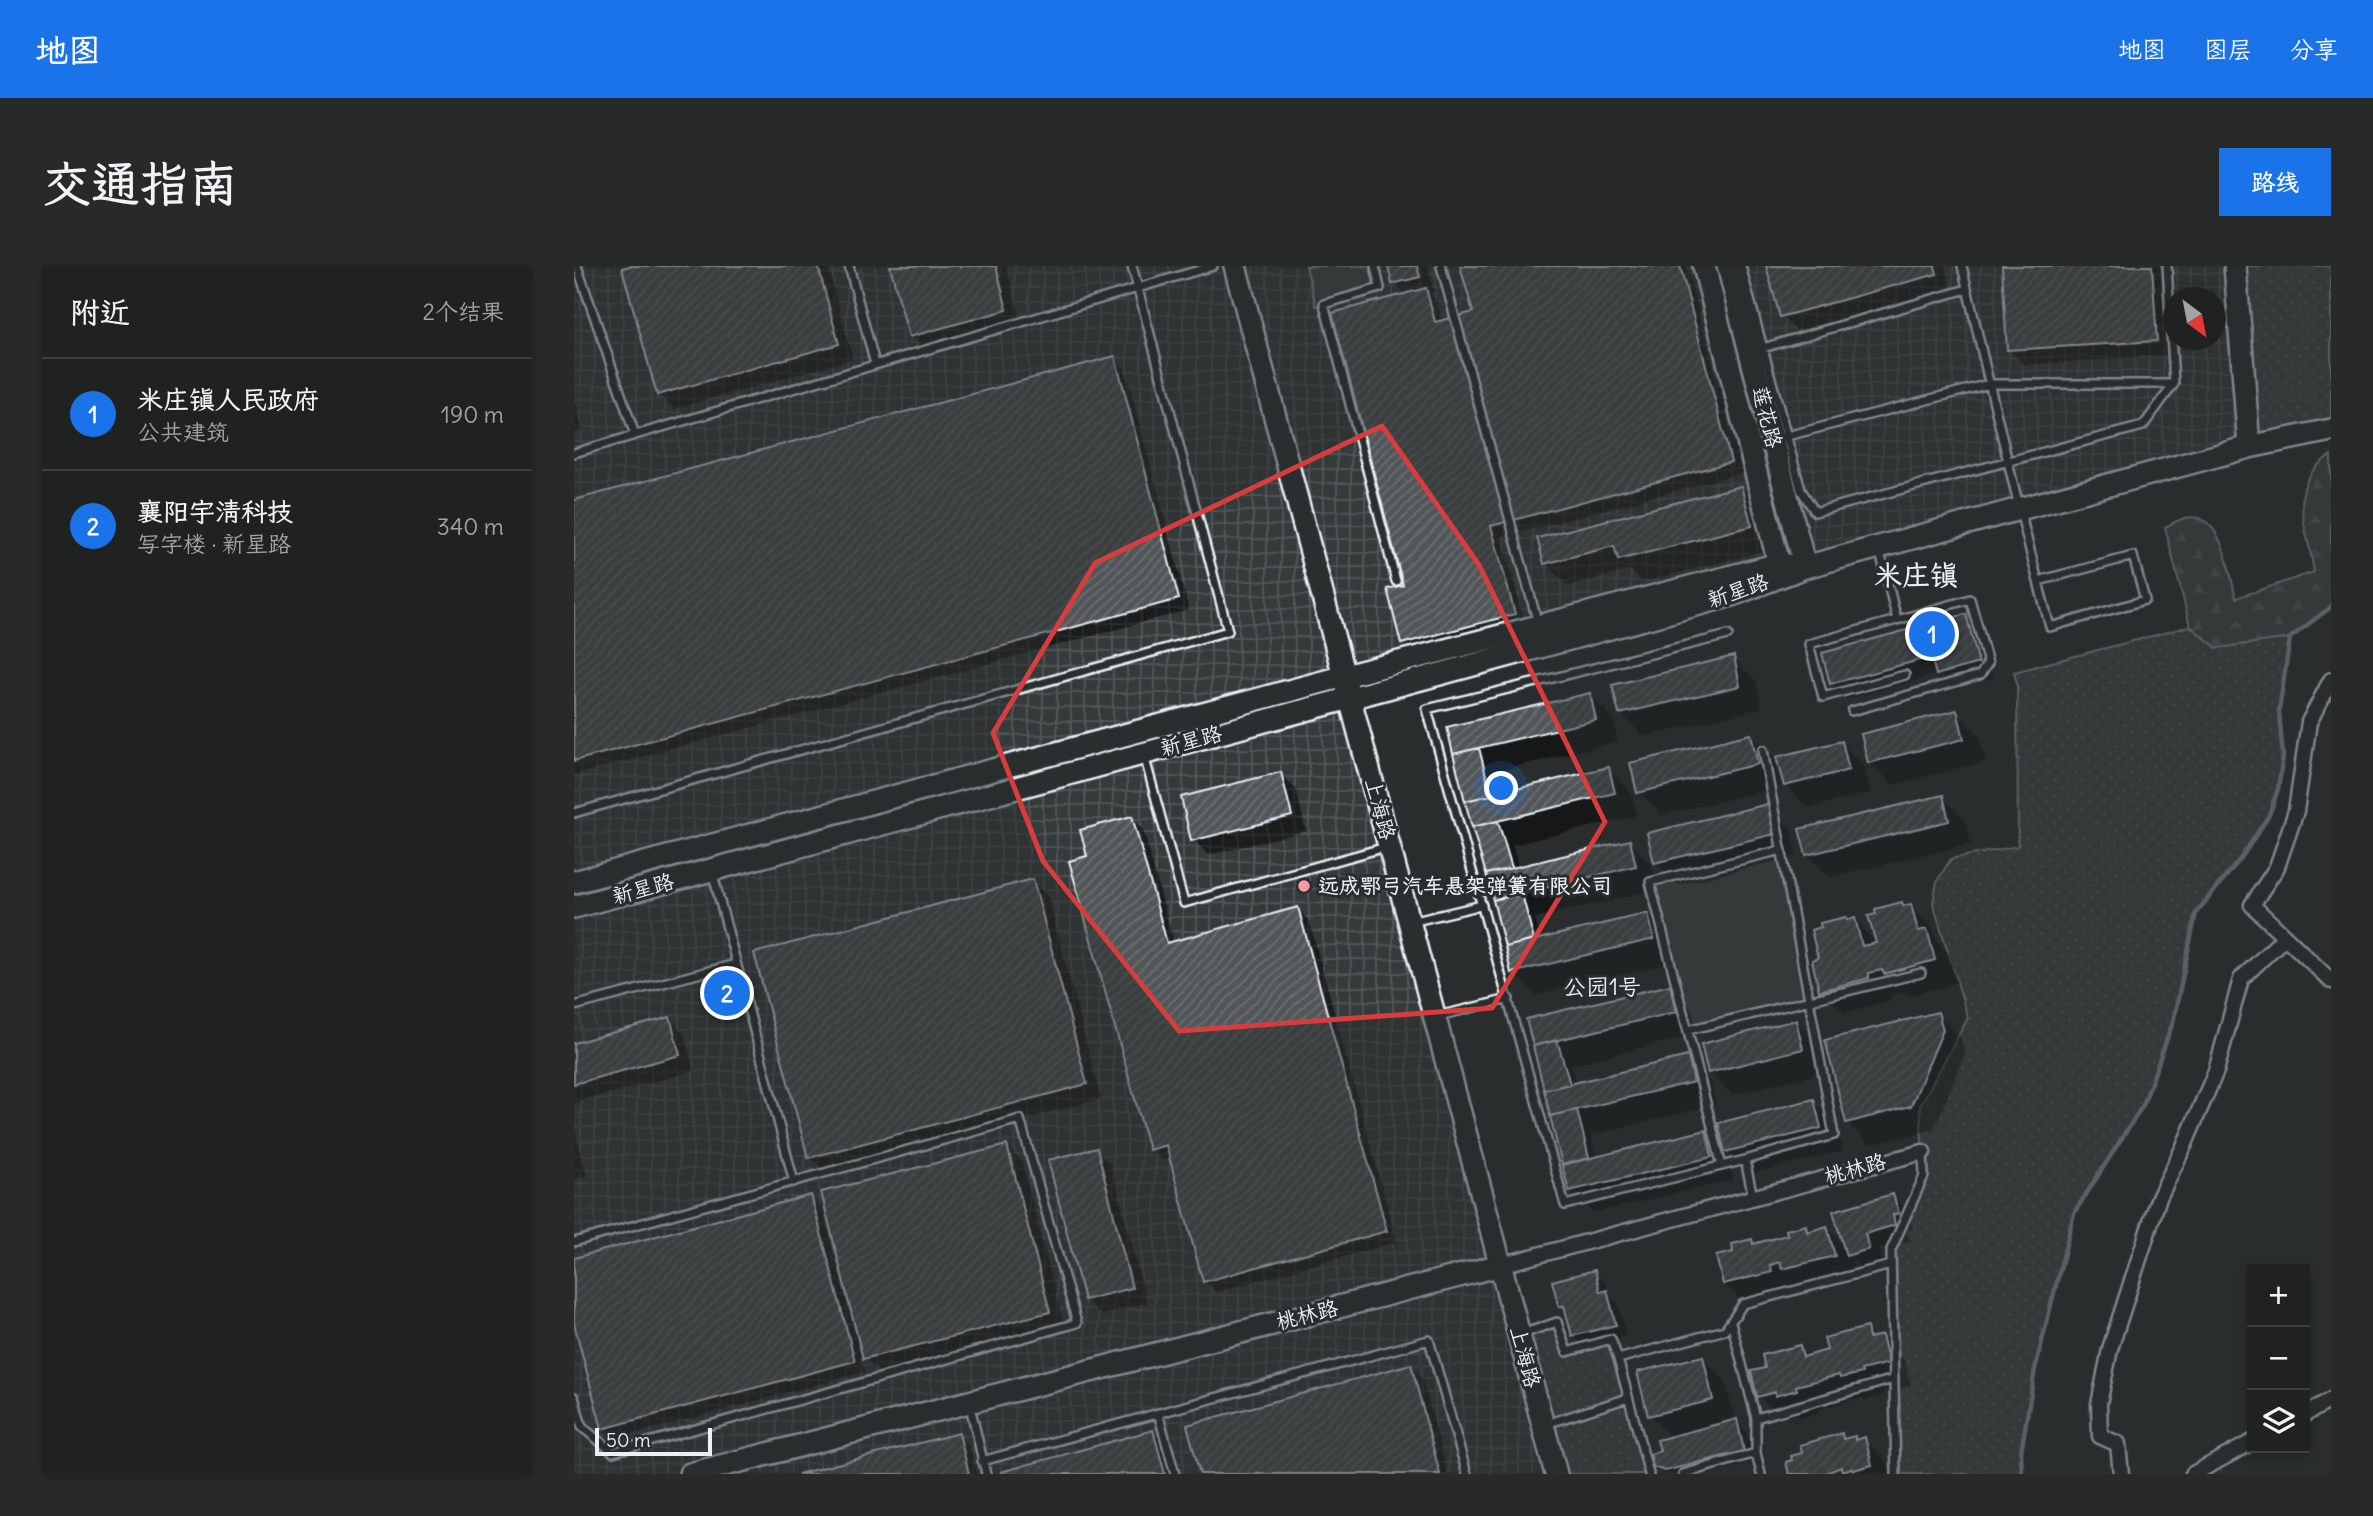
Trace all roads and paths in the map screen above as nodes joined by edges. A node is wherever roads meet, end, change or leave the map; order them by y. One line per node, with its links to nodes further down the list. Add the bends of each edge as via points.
1 (577, 266): 21 (lane)
2 (849, 266): 17 (lane)
3 (1132, 266): 14 (lane)
4 (1213, 266): 14 (lane)
5 (1235, 266): 36 (street, 上海路)
6 (1375, 266): 31 (lane, via 1380,288 1324,304)
7 (1441, 266): 33 (lane)
8 (1704, 266): 28 (street, 莲花路)
9 (1728, 266): 16 (street, 莲花路)
10 (1741, 266): 16 (lane)
11 (1962, 266): 15 (lane)
12 (2166, 266): 19 (lane)
13 (2235, 266): 23 (street)
14 (1137, 287): 17 (lane); 42 (lane, via 1228,631)
15 (1967, 289): 16 (lane); 18 (lane)
16 (1756, 350): 22 (street, 莲花路)
17 (875, 364): 21 (lane)
18 (1989, 384): 19 (lane); 22 (lane); 25 (lane)
19 (2174, 384): 25 (lane, via 2143,426)
20 (2331, 430): 23 (street, 新星路)
21 (635, 435): 24 (lane)
22 (1779, 438): 25 (lane, via 1815,512); 29 (street, 莲花路)
23 (2249, 447): 26 (street, 新星路)
24 (574, 453)
25 (2007, 462): 26 (lane)
26 (2018, 510): 27 (street, 新星路); 30 (lane)
27 (1879, 547): 29 (street, 新星路); 32 (lane)
28 (1779, 564): 29 (street); 33 (street, 新星路)
29 (1805, 567): 38 (street, 新星路, via 1729,596)
30 (2038, 580): 30 (lane, via 2050,627 2145,600 2133,556)
31 (1396, 581)
32 (1898, 620): 35 (lane, via 1809,645 1823,697); 39 (lane, via 1970,599 1988,663 1980,675)
33 (1538, 626): 36 (street, 新星路)
34 (1728, 635): 47 (lane, via 1427,709)
35 (1905, 675)
36 (1345, 676): 38 (street, 上海路); 46 (street, 新星路)
37 (2331, 680): 50 (street, via 2309,722 2296,811 2277,867 2252,905)
38 (1351, 698): 41 (street, 新星路); 43 (street, 上海路)
39 (1852, 711)
40 (1763, 750): 44 (lane)
41 (1144, 754): 43 (lane, via 1184,903); 45 (street, 新星路)
42 (574, 813)
43 (1390, 846): 49 (street, 上海路)
44 (1782, 850): 55 (lane); 58 (lane, via 1650,882)
45 (711, 870): 48 (street, 新星路); 51 (lane)
46 (574, 882)
47 (1482, 905): 49 (lane); 54 (lane)
48 (574, 907)
49 (1410, 923): 57 (street, 上海路)
50 (2285, 937): 53 (street); 91 (street, via 2241,978 2216,1071 2158,1200 2127,1288 2099,1404 2100,1436 2118,1444)
51 (736, 964): 56 (lane); 62 (lane)
52 (1921, 973): 55 (lane)
53 (2331, 981)
54 (1509, 999): 57 (lane); 61 (lane, via 1565,1206)
55 (1810, 1001): 58 (lane); 60 (lane, via 1834,1135)
56 (574, 1006)
57 (1435, 1017): 65 (street, 上海路)
58 (1688, 1030): 61 (lane)
59 (1923, 1152): 63 (street, 桃林路); 66 (lane, via 1924,1176 1891,1251)
60 (1745, 1160): 61 (lane); 63 (lane)
61 (1722, 1166)
62 (794, 1182): 64 (lane); 71 (lane, via 1020,1119 1077,1323 613,1452 582,1427)
63 (1753, 1197): 65 (street, 桃林路)
64 (574, 1242)
65 (1501, 1265): 68 (street, 上海路); 74 (street, 桃林路)
66 (1891, 1265): 67 (lane, via 1743,1304); 70 (lane)
67 (1731, 1322): 69 (lane, via 1726,1330); 77 (lane)
68 (1519, 1334): 69 (lane, via 1557,1322 1567,1352 1611,1339); 78 (street, 上海路)
69 (1618, 1359): 72 (lane)
70 (1894, 1378): 77 (lane); 90 (lane)
71 (574, 1398)
72 (1628, 1398): 78 (lane); 87 (lane)
73 (2331, 1400): 75 (street)
74 (969, 1402): 81 (lane); 82 (street, 桃林路)
75 (2310, 1411)
76 (1158, 1413): 81 (lane); 84 (lane); 85 (lane, via 1429,1340)
77 (1756, 1418): 80 (lane)
78 (1543, 1425): 86 (street, 上海路)
79 (2247, 1445): 92 (street)
80 (1756, 1453): 88 (lane); 89 (lane)
81 (982, 1461): 83 (lane)
82 (690, 1474)
83 (986, 1474)
84 (1175, 1474)
85 (1467, 1474)
86 (1556, 1474)
87 (1649, 1474)
88 (1684, 1474)
89 (1761, 1474)
90 (1896, 1474)
91 (2121, 1474)
92 (2193, 1474)

